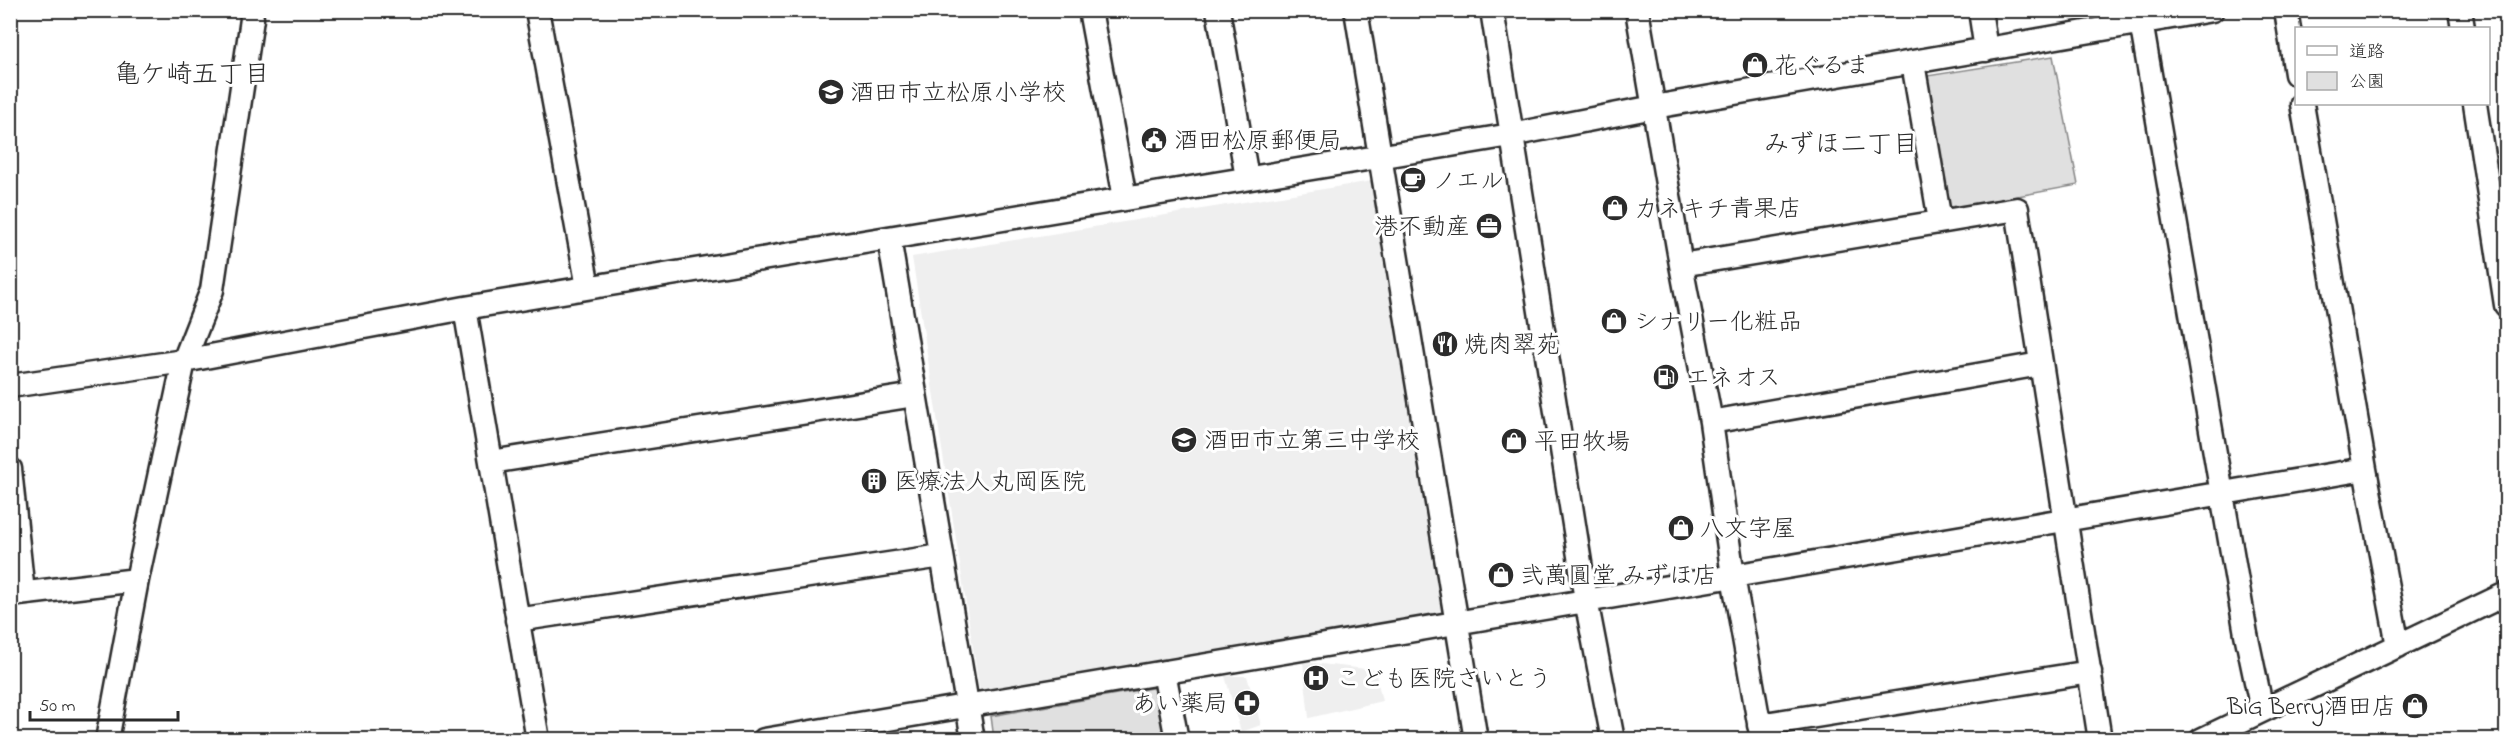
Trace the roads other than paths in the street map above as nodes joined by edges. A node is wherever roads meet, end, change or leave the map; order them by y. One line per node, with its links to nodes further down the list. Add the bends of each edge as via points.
1 (251, 10): 30 (street, via 212,290)
2 (537, 10): 27 (street)
3 (1090, 10): 23 (street)
4 (1218, 10): 22 (street)
5 (1356, 10): 21 (street)
6 (1492, 10): 20 (street)
7 (1637, 10): 19 (street)
8 (1980, 10): 14 (street)
9 (2212, 10): 12 (street)
10 (2286, 10): 16 (street)
11 (2460, 10): 13 (street)
12 (2140, 17): 14 (street); 38 (street)
13 (2463, 27)
14 (1986, 50): 15 (street)
15 (1913, 63): 19 (street); 24 (street)
16 (2295, 68)
17 (2302, 105): 37 (street)
18 (2475, 105): 28 (street)
19 (1654, 106): 20 (street); 26 (street)
20 (1511, 135): 21 (street); 45 (street)
21 (1380, 156): 22 (street); 47 (street)
22 (1247, 178): 23 (street)
23 (1125, 198): 25 (street)
24 (1940, 222): 26 (street); 31 (street, via 2017,209)
25 (889, 238): 27 (street); 33 (street)
26 (1681, 265): 34 (street)
27 (588, 287): 29 (street)
28 (2506, 305)
29 (465, 308): 30 (street); 35 (street)
30 (184, 361): 32 (street); 42 (street)
31 (2040, 364): 34 (street); 39 (street)
32 (10, 386)
33 (915, 395): 35 (street); 40 (street)
34 (1711, 422): 41 (street)
35 (491, 462): 46 (street)
36 (10, 469): 43 (street)
37 (2365, 469): 38 (street); 48 (street)
38 (2223, 494): 39 (street); 52 (street)
39 (2066, 519): 41 (street); 50 (street)
40 (942, 555): 46 (street); 51 (street)
41 (1733, 576): 45 (street); 53 (street)
42 (137, 580): 43 (street); 54 (street)
43 (17, 594)
44 (2506, 594): 48 (street)
45 (1586, 600): 47 (street); 60 (street)
46 (518, 620): 55 (street)
47 (1456, 623): 49 (street); 59 (street)
48 (2398, 646): 52 (street)
49 (1164, 672): 51 (street); 58 (street)
50 (2090, 672): 53 (street); 61 (street)
51 (968, 705): 56 (street); 57 (street)
52 (2262, 710): 62 (street)
53 (1761, 732)
54 (107, 740)
55 (538, 740)
56 (764, 740)
57 (973, 740)
58 (1177, 740)
59 (1476, 740)
60 (1613, 740)
61 (2100, 740)
62 (2201, 740)

